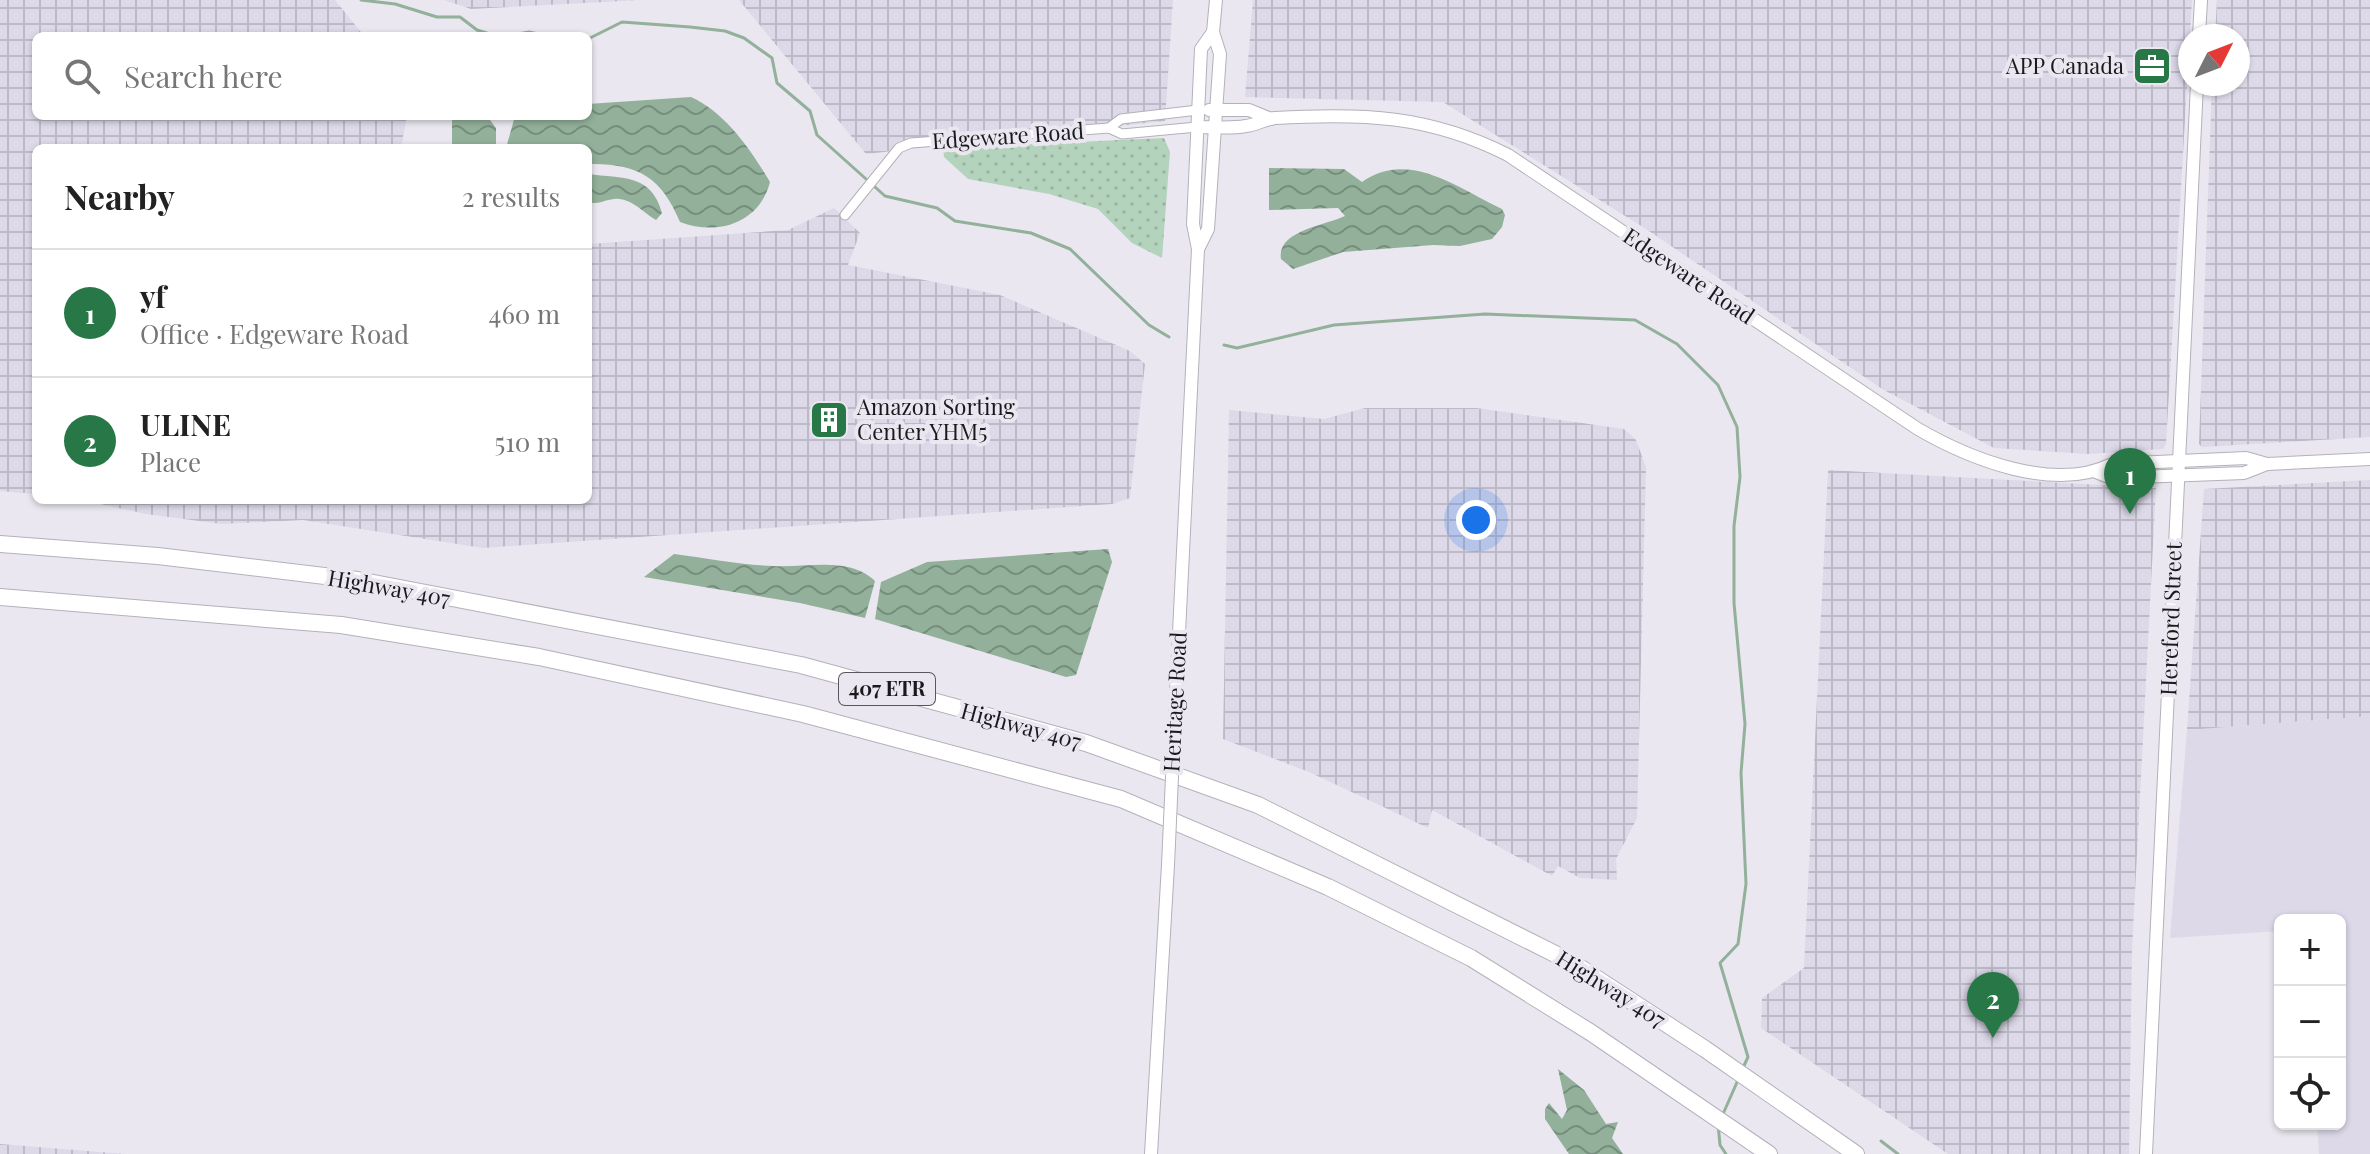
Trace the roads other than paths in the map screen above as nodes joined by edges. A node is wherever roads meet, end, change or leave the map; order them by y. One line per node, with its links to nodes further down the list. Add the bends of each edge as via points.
1 (1216, 0): 4 (street, Heritage Road)
2 (2201, 0): 3 (street)
3 (2200, 24)
4 (1213, 32): 6 (street, Heritage Road, via 1201,49); 7 (street, Heritage Road, via 1220,54)
5 (2196, 96): 15 (street, Hereford Street)
6 (1198, 110): 7 (street, Edgeware Road); 9 (street, Heritage Road); 11 (street, Edgeware Road, via 1121,119)
7 (1216, 110): 8 (street, Edgeware Road, via 1249,110); 10 (street, Heritage Road)
8 (1271, 119): 10 (street, Edgeware Road); 17 (street, Edgeware Road, via 1384,115 1471,136 1508,155 1960,453 2032,471)
9 (1197, 127): 10 (street, Edgeware Road); 11 (street, Edgeware Road, via 1122,134); 13 (street, Heritage Road, via 1193,224)
10 (1215, 127): 13 (street, Heritage Road, via 1208,229)
11 (1109, 128): 12 (street, Edgeware Road, via 911,143 899,148)
12 (845, 215)
13 (1198, 249): 21 (street, Heritage Road, bridge)
14 (2370, 459): 16 (street, Edgeware Road)
15 (2179, 461): 16 (street, Edgeware Road, via 2246,458); 17 (street, Edgeware Road, via 2112,464); 18 (street, Hereford Street)
16 (2267, 464): 18 (street, Edgeware Road, via 2244,473)
17 (2096, 472): 18 (street, Edgeware Road, via 2111,478)
18 (2177, 476): 24 (street, Hereford Street)
19 (0, 544): 23 (highway, Highway 407 / 407 ETR, via 358,580 801,665 1086,743 1258,805 1573,963)
20 (0, 597): 22 (highway, Highway 407 / 407 ETR, via 341,625 539,657 803,714 1121,799 1328,887 1471,958)
21 (1151, 1154)
22 (1769, 1154)
23 (1856, 1154)
24 (2146, 1154)

